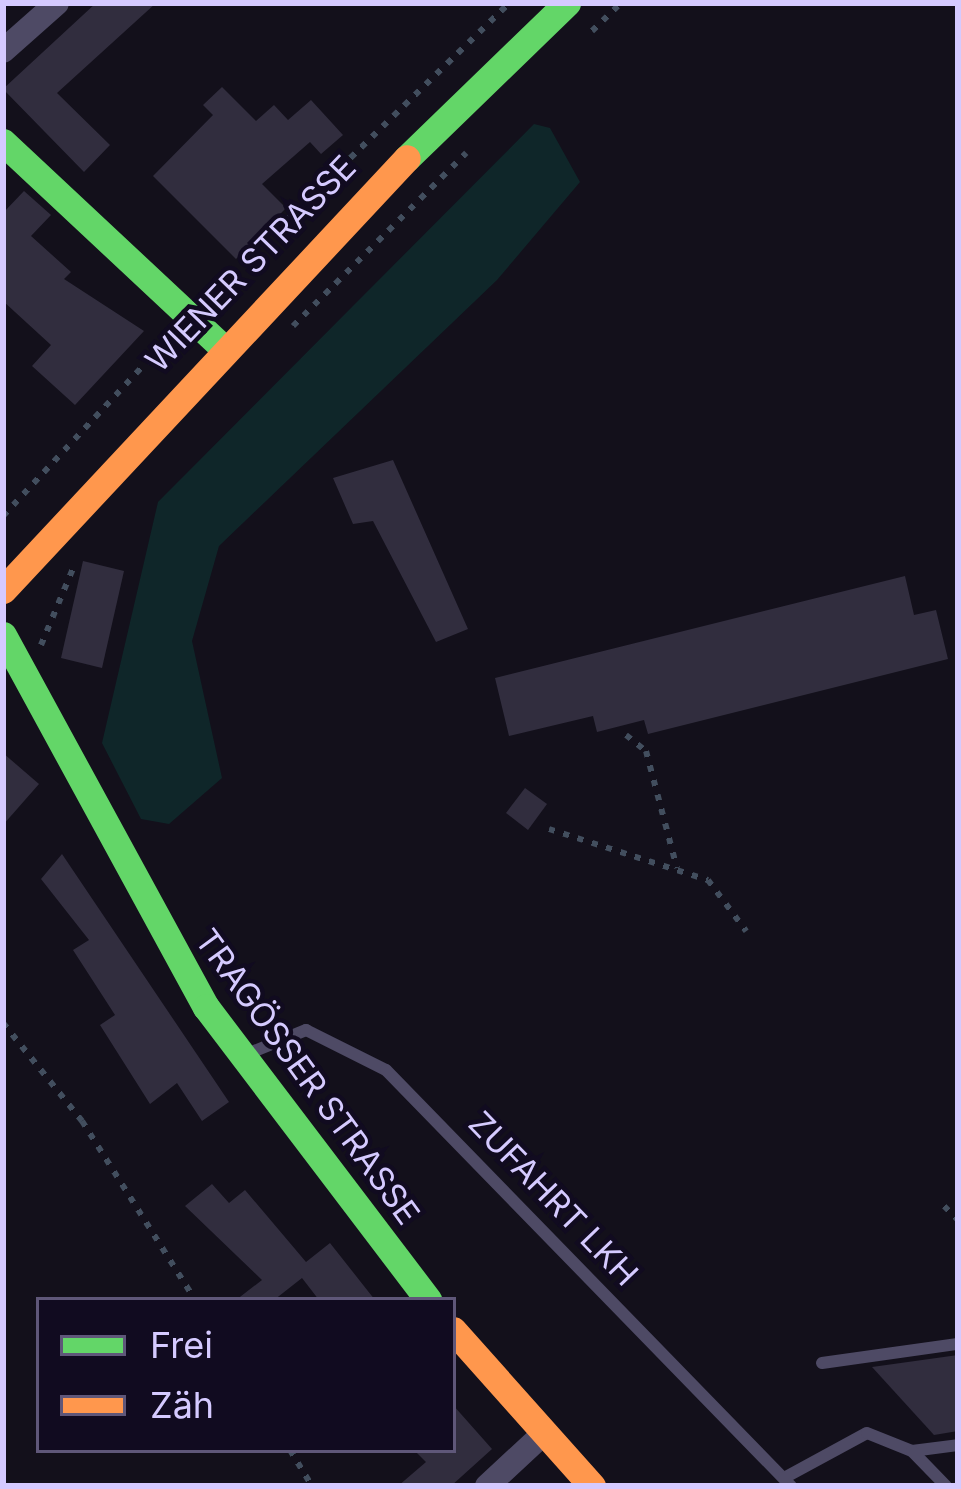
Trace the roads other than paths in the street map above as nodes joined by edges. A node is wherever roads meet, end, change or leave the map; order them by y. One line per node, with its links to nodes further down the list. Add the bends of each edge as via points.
1 (58, 3): 3 (street)
2 (567, 3): 5 (main road, WIENER STRASSE)
3 (3, 51)
4 (3, 142): 5 (main road)
5 (220, 345): 6 (main road, WIENER STRASSE)
6 (3, 590)
7 (3, 635): 8 (main road, TRAGÖSSER STRASSE, via 110,848)
8 (241, 1058): 9 (main road, TRAGÖSSER STRASSE); 16 (lane, ZUFAHRT LKH, via 306,1030 386,1070)
9 (426, 1297)
10 (456, 1334): 13 (main road)
11 (958, 1345): 12 (lane)
12 (822, 1363)
13 (542, 1435): 17 (street); 18 (main road)
14 (958, 1444): 15 (lane)
15 (912, 1451): 16 (lane, via 867,1433); 19 (lane)
16 (788, 1482)
17 (487, 1486)
18 (592, 1486)
19 (946, 1486)

